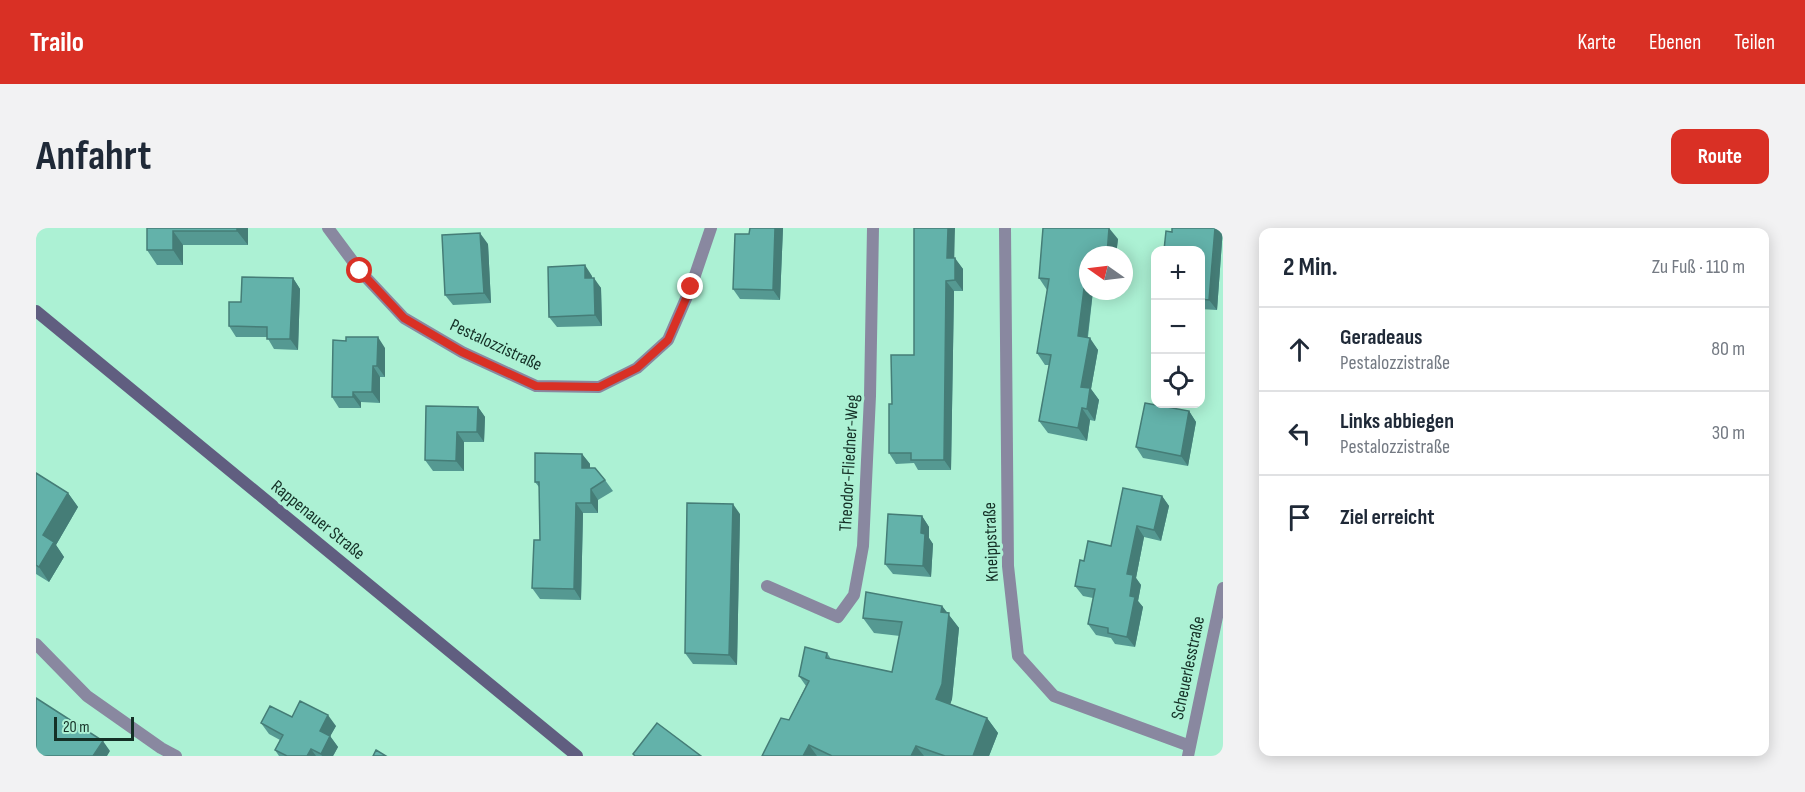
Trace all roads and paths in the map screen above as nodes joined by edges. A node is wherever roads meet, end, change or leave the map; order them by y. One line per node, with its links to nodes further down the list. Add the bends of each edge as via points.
1 (328, 228): 2 (street, Pestalozzistraße, via 360,271 404,318 462,352 536,386 599,387 637,368 668,340)
2 (711, 228)
3 (873, 228): 6 (street, Theodor-Fliedner-Weg, via 863,546 854,595 838,617)
4 (1005, 228): 9 (street, Kneippstraße, via 1008,567 1018,656 1054,696)
5 (36, 311): 12 (street, Rappenauer Straße)
6 (767, 586)
7 (1223, 588): 9 (street, Scheuerlesstraße)
8 (36, 644): 10 (street, via 87,696)
9 (1189, 751)
10 (158, 752): 11 (street)
11 (176, 756)
12 (577, 756)

